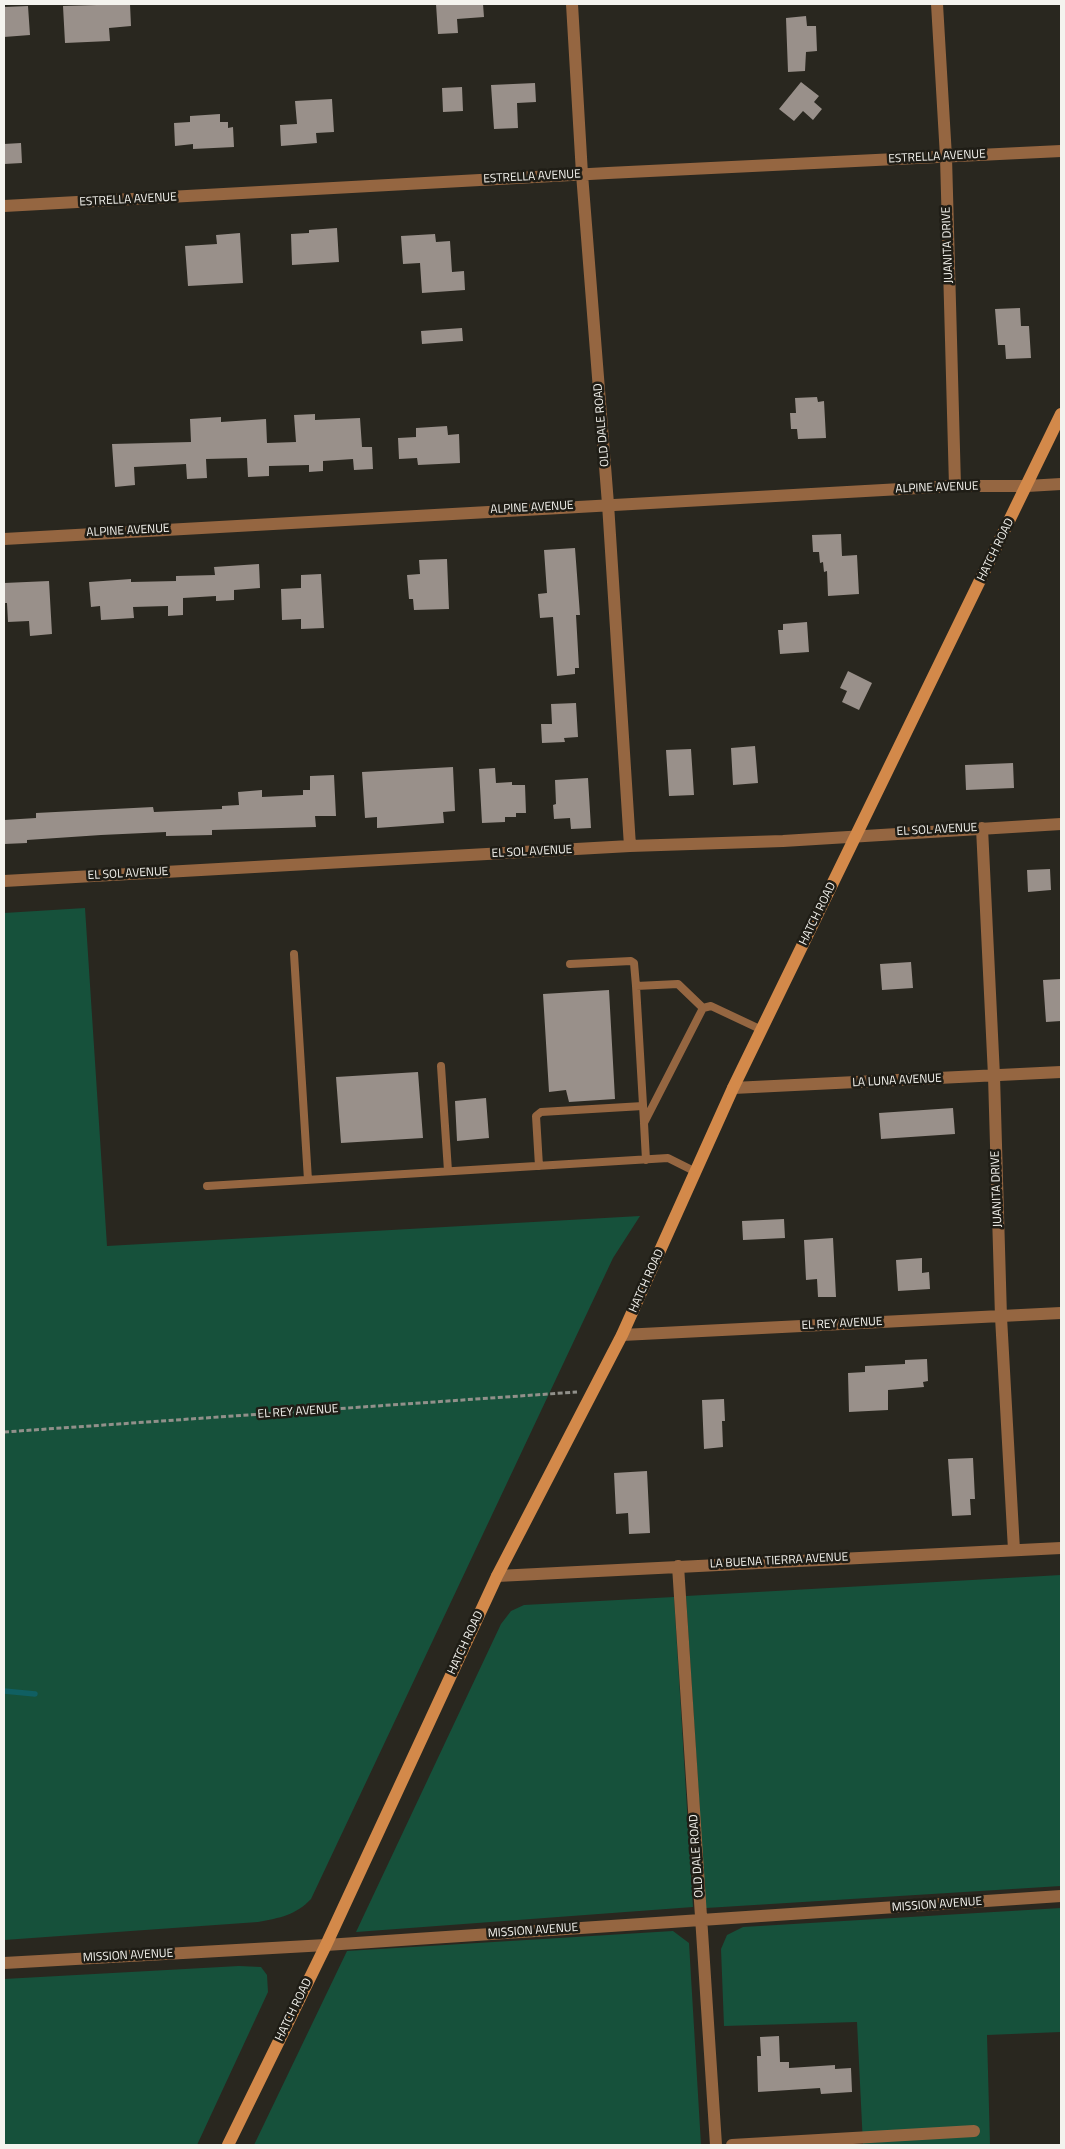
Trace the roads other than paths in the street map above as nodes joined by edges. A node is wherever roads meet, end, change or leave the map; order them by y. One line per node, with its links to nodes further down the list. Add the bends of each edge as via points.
1 (572, 4): 5 (street, OLD DALE ROAD)
2 (938, 4): 4 (street, JUANITA DRIVE)
3 (1061, 151): 4 (street, ESTRELLA AVENUE)
4 (946, 157): 5 (street, ESTRELLA AVENUE); 9 (street, JUANITA DRIVE)
5 (582, 174): 6 (street, ESTRELLA AVENUE); 11 (street, OLD DALE ROAD)
6 (4, 206)
7 (1061, 414): 10 (street, HATCH ROAD)
8 (1061, 484): 10 (street, ALPINE AVENUE)
9 (955, 486): 10 (street, ALPINE AVENUE); 11 (street, ALPINE AVENUE)
10 (1027, 486): 15 (street, HATCH ROAD)
11 (608, 504): 12 (street, ALPINE AVENUE); 16 (street, OLD DALE ROAD)
12 (4, 538)
13 (1061, 824): 14 (street, EL SOL AVENUE)
14 (982, 828): 15 (street, EL SOL AVENUE); 25 (street, JUANITA DRIVE)
15 (856, 835): 16 (street, EL SOL AVENUE); 22 (street, HATCH ROAD)
16 (630, 846): 17 (street, EL SOL AVENUE)
17 (4, 881)
18 (294, 954): 33 (lane)
19 (570, 964): 20 (lane, via 631,961 634,963)
20 (636, 986): 21 (lane, via 678,984); 27 (lane)
21 (703, 1008): 22 (lane, via 711,1006); 28 (lane)
22 (762, 1030): 26 (street, HATCH ROAD)
23 (441, 1066): 31 (lane)
24 (1061, 1072): 25 (street, LA LUNA AVENUE)
25 (994, 1076): 26 (street, LA LUNA AVENUE); 36 (street, JUANITA DRIVE)
26 (733, 1088): 32 (street, HATCH ROAD)
27 (643, 1106): 28 (lane); 30 (lane, via 541,1112 536,1116)
28 (644, 1123): 29 (lane)
29 (646, 1160): 30 (lane); 32 (lane, via 668,1158)
30 (539, 1166): 31 (lane)
31 (448, 1171): 33 (lane)
32 (696, 1172): 37 (street, HATCH ROAD)
33 (308, 1180): 34 (lane)
34 (207, 1186)
35 (1061, 1313): 36 (street, EL REY AVENUE)
36 (1001, 1317): 37 (street, EL REY AVENUE); 39 (street, JUANITA DRIVE)
37 (622, 1335): 41 (street, HATCH ROAD)
38 (1061, 1548): 39 (street, LA BUENA TIERRA AVENUE)
39 (1014, 1550): 40 (street, LA BUENA TIERRA AVENUE)
40 (678, 1566): 41 (street, LA BUENA TIERRA AVENUE); 43 (street, OLD DALE ROAD)
41 (497, 1576): 44 (street, HATCH ROAD)
42 (1061, 1896): 43 (street, MISSION AVENUE)
43 (701, 1920): 44 (street, MISSION AVENUE); 48 (street, OLD DALE ROAD)
44 (326, 1945): 45 (street, MISSION AVENUE); 47 (street, HATCH ROAD)
45 (4, 1963)
46 (974, 2131): 49 (street)
47 (228, 2145)
48 (716, 2145)
49 (732, 2145)

